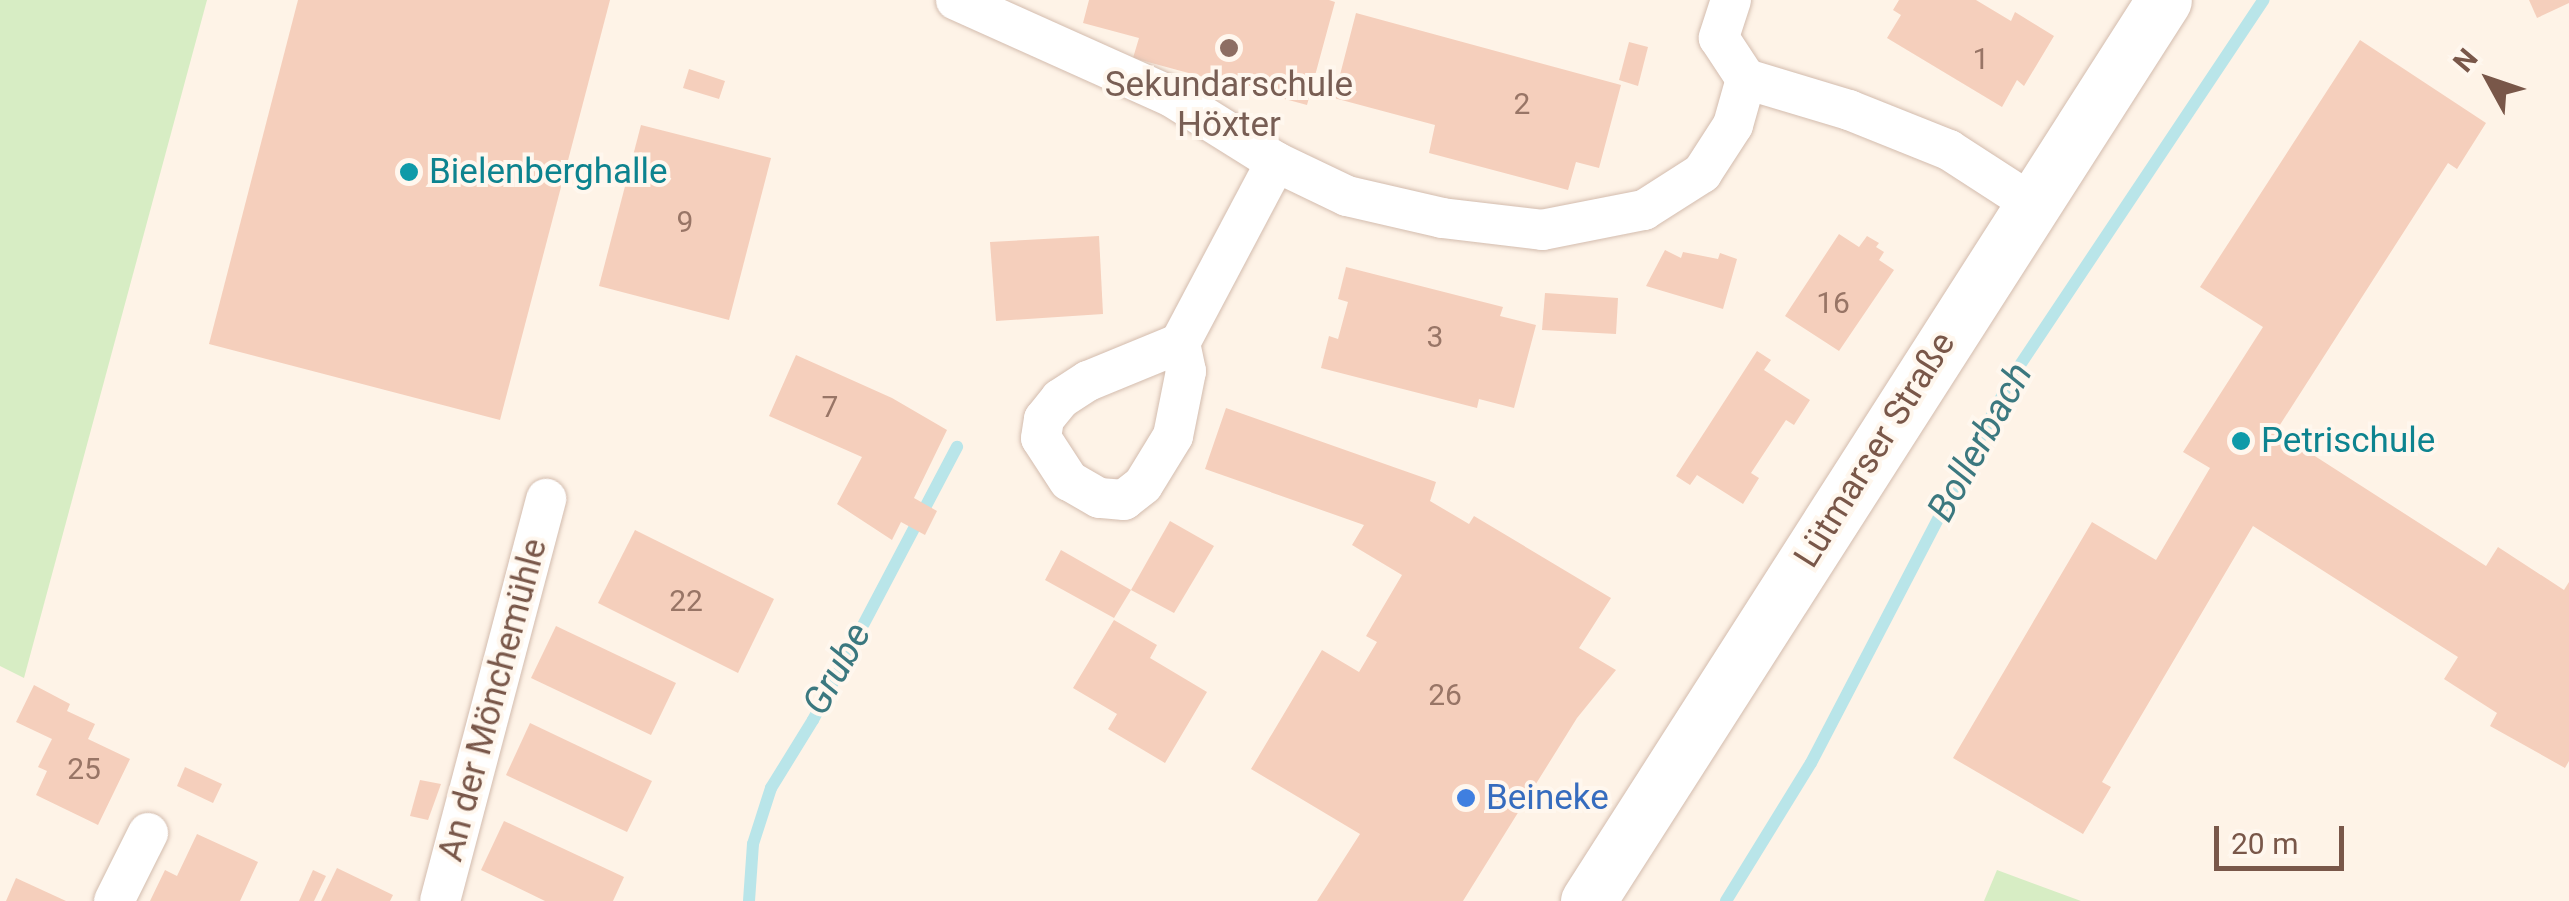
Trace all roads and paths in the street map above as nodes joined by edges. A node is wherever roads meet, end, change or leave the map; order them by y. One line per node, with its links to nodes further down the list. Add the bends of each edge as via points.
1 (956, 0): 5 (street, via 1172,96)
2 (1730, 0): 4 (street, via 1718,38)
3 (2164, 0): 6 (main road, Lütmarser Straße)
4 (1746, 78): 5 (street, via 1733,125 1702,173 1644,210 1542,230 1442,218 1347,196); 6 (street, via 1949,150)
5 (1276, 162): 7 (street)
6 (2031, 203): 12 (main road, Lütmarser Straße)
7 (1180, 343)
8 (546, 499): 11 (street, An der Mönchemühle)
9 (148, 832): 10 (street)
10 (114, 901)
11 (440, 901)
12 (1588, 901)

